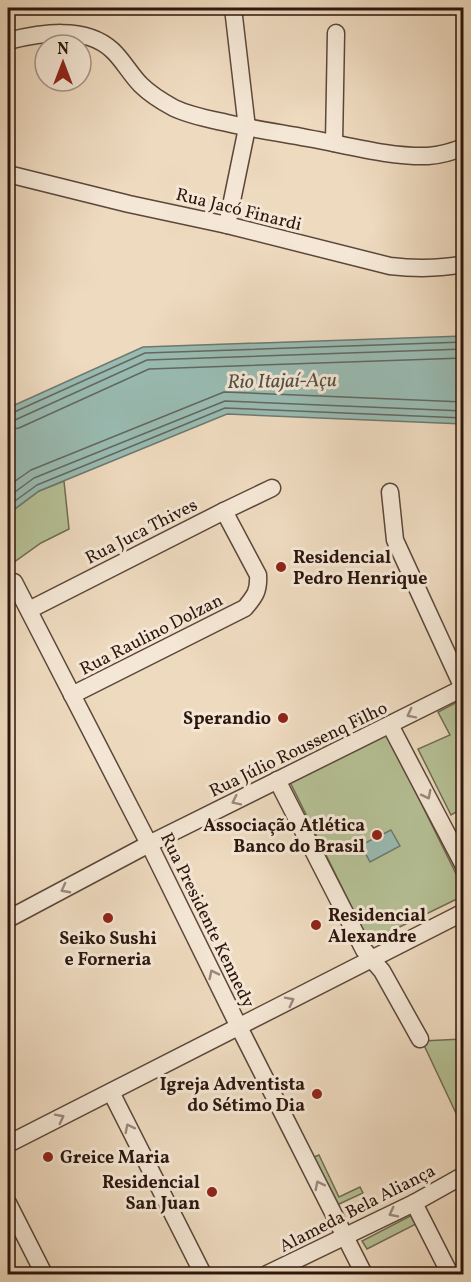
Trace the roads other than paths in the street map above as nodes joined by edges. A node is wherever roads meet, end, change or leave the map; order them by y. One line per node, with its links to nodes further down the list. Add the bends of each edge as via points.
1 (232, 8): 4 (street)
2 (336, 33): 5 (street)
3 (8, 41): 4 (street, via 66,34 93,38 113,51 141,86 157,98 195,116)
4 (247, 128): 5 (street); 8 (street)
5 (334, 143): 6 (street, via 428,156)
6 (464, 147)
7 (8, 174): 8 (street, Rua Jacó Finardi)
8 (227, 225): 9 (street, Rua Jacó Finardi, via 390,266 414,269)
9 (464, 264)
10 (272, 488): 12 (street, Rua Juca Thives)
11 (390, 492): 15 (street, via 395,540)
12 (224, 511): 14 (street, Rua Juca Thives); 16 (street, Rua Raulino Dolzan, via 258,575 258,586 250,602 245,608)
13 (14, 582): 14 (street, Rua Presidente Kennedy)
14 (29, 610): 16 (street, Rua Presidente Kennedy)
15 (464, 688): 17 (street, Rua Júlio Roussenq Filho, one-way to 17)
16 (72, 695): 19 (street, Rua Presidente Kennedy)
17 (390, 725): 18 (street, Rua Júlio Roussenq Filho); 21 (street, one-way to 21)
18 (277, 780): 19 (street, Rua Júlio Roussenq Filho, one-way to 19); 25 (street)
19 (149, 844): 20 (street, Rua Júlio Roussenq Filho); 22 (street, Rua Presidente Kennedy)
20 (116, 861): 22 (street, via 145,863); 24 (street, Rua Júlio Roussenq Filho, one-way to 24)
21 (464, 866)
22 (162, 872): 26 (street, Rua Presidente Kennedy, one-way to 22)
23 (464, 912): 25 (street)
24 (8, 919)
25 (372, 959): 26 (street, one-way to 25); 27 (street)
26 (238, 1027): 28 (street); 33 (street, Rua Presidente Kennedy, one-way to 26)
27 (420, 1039)
28 (111, 1092): 29 (street, one-way to 28); 35 (street, one-way to 28)
29 (8, 1144)
30 (464, 1175): 32 (street, Alameda Bela Aliança)
31 (8, 1203): 34 (street)
32 (414, 1203): 33 (street, Alameda Bela Aliança, one-way to 33); 38 (street)
33 (346, 1237): 36 (street, Alameda Bela Aliança); 37 (street, Rua Presidente Kennedy)
34 (44, 1275)
35 (202, 1275)
36 (267, 1275)
37 (364, 1275)
38 (450, 1275)

